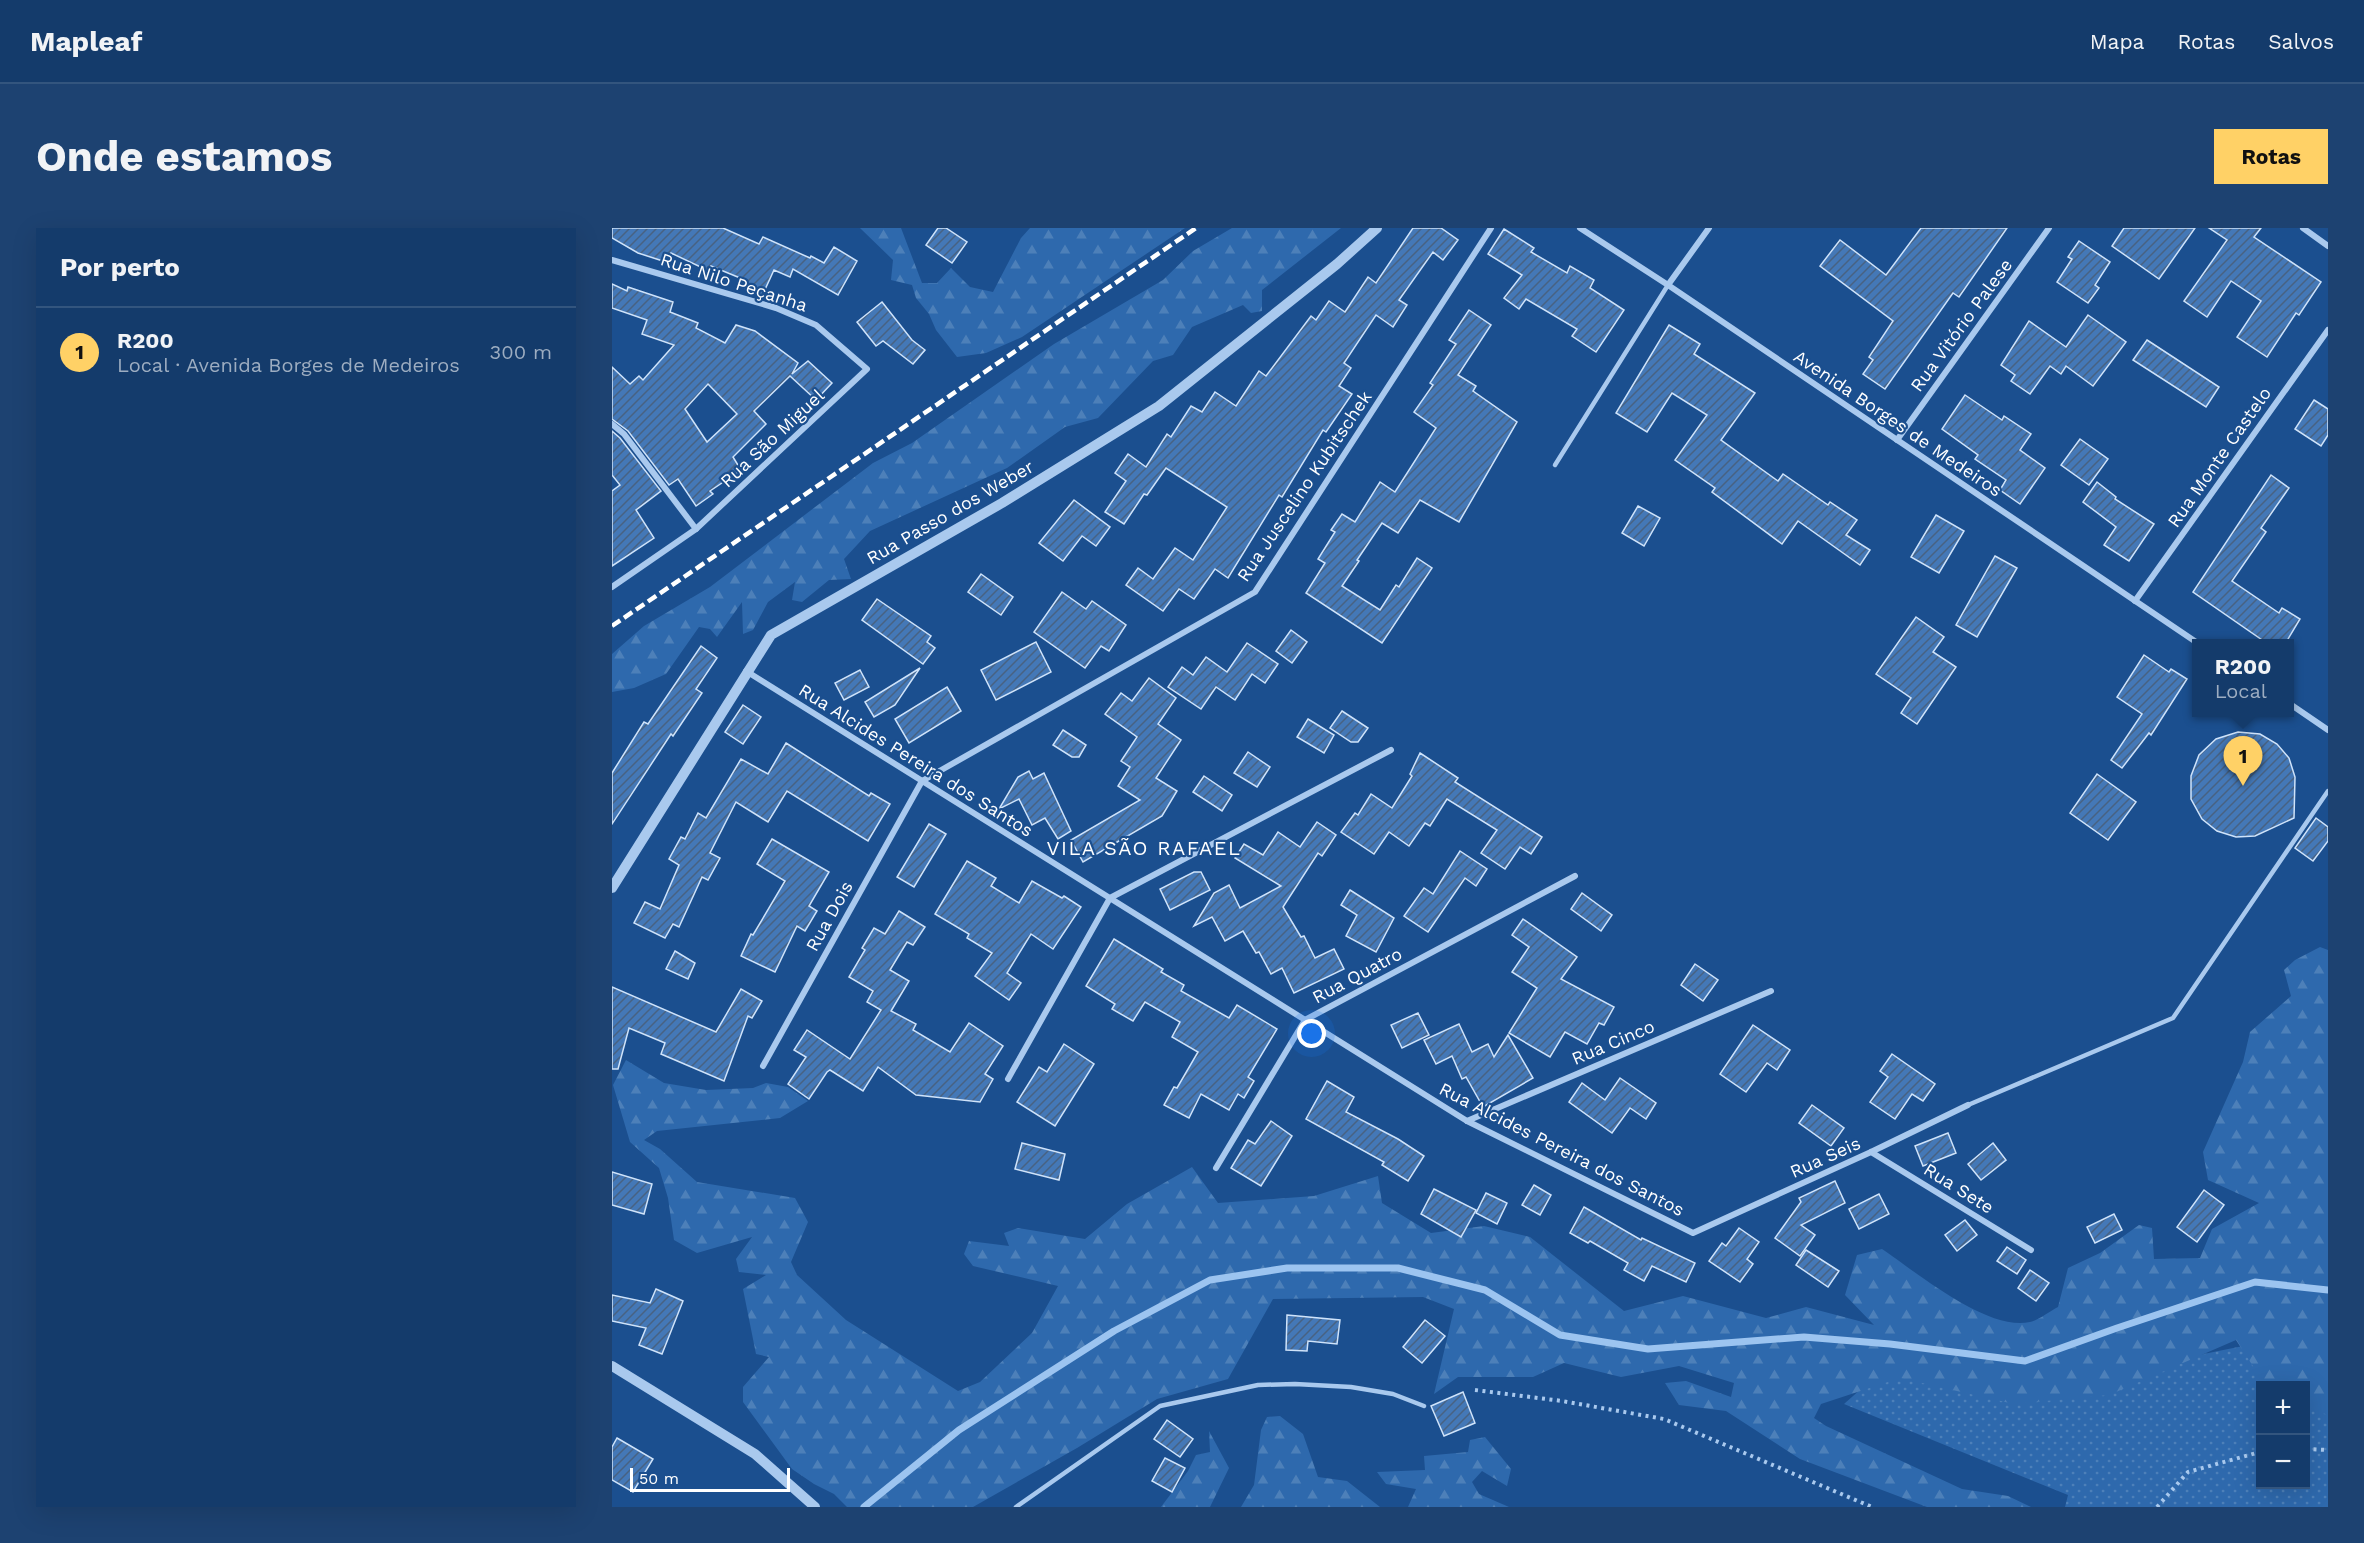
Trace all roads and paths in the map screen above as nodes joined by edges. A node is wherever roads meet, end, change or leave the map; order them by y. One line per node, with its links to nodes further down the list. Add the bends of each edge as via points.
1 (1377, 228): 19 (street, Rua Passo dos Weber, via 1159,406 1002,503 771,635)
2 (1491, 228): 23 (street, Rua Juscelino Kubitschek, via 1255,592)
3 (1580, 228): 9 (street, Avenida Borges de Medeiros)
4 (1709, 228): 9 (street)
5 (2049, 228): 13 (street, Rua Vitório Palese)
6 (2303, 228): 7 (street)
7 (2328, 246)
8 (612, 260): 11 (street, Rua Nilo Peçanha, via 776,308 816,325)
9 (1668, 285): 13 (street, Avenida Borges de Medeiros); 14 (lane)
10 (2328, 330): 17 (street, Rua Monte Castelo)
11 (867, 369): 15 (street, Rua São Miguel)
12 (612, 424): 15 (street, via 624,434)
13 (1897, 440): 17 (street, Avenida Borges de Medeiros)
14 (1555, 465)
15 (696, 529): 16 (street, Rua São Miguel)
16 (612, 587)
17 (2135, 601): 18 (street, Avenida Borges de Medeiros)
18 (2192, 639)
19 (746, 671): 23 (street, Rua Alcides Pereira dos Santos); 26 (street, Rua Passo dos Weber)
20 (2294, 707): 21 (street)
21 (2328, 730)
22 (1391, 750): 27 (street)
23 (922, 781): 27 (street, Rua Alcides Pereira dos Santos); 30 (street, Rua Dois)
24 (2328, 791): 32 (lane, via 2174,1018)
25 (1575, 876): 29 (street, Rua Quatro)
26 (612, 888)
27 (1110, 898): 29 (street, Rua Alcides Pereira dos Santos); 31 (street)
28 (1771, 991): 33 (street, Rua Cinco)
29 (1305, 1020): 33 (street, Rua Alcides Pereira dos Santos); 35 (street, Rua Quatro)
30 (763, 1066)
31 (1008, 1079)
32 (1968, 1105): 34 (street, Rua Seis)
33 (1467, 1121): 36 (street, Rua Alcides Pereira dos Santos)
34 (1871, 1152): 36 (street, Rua Seis); 37 (street, Rua Sete)
35 (1216, 1168)
36 (1693, 1233)
37 (2031, 1250)
38 (612, 1366): 44 (street, via 755,1454)
39 (1475, 1390): 46 (path, via 1664,1419)
40 (1424, 1406): 45 (lane, via 1393,1394 1295,1384 1258,1384 1170,1403 1160,1406)
41 (2310, 1449): 42 (path)
42 (2328, 1450)
43 (2256, 1453): 47 (path, via 2188,1472)
44 (815, 1507)
45 (1016, 1507)
46 (1872, 1507)
47 (2157, 1507)

